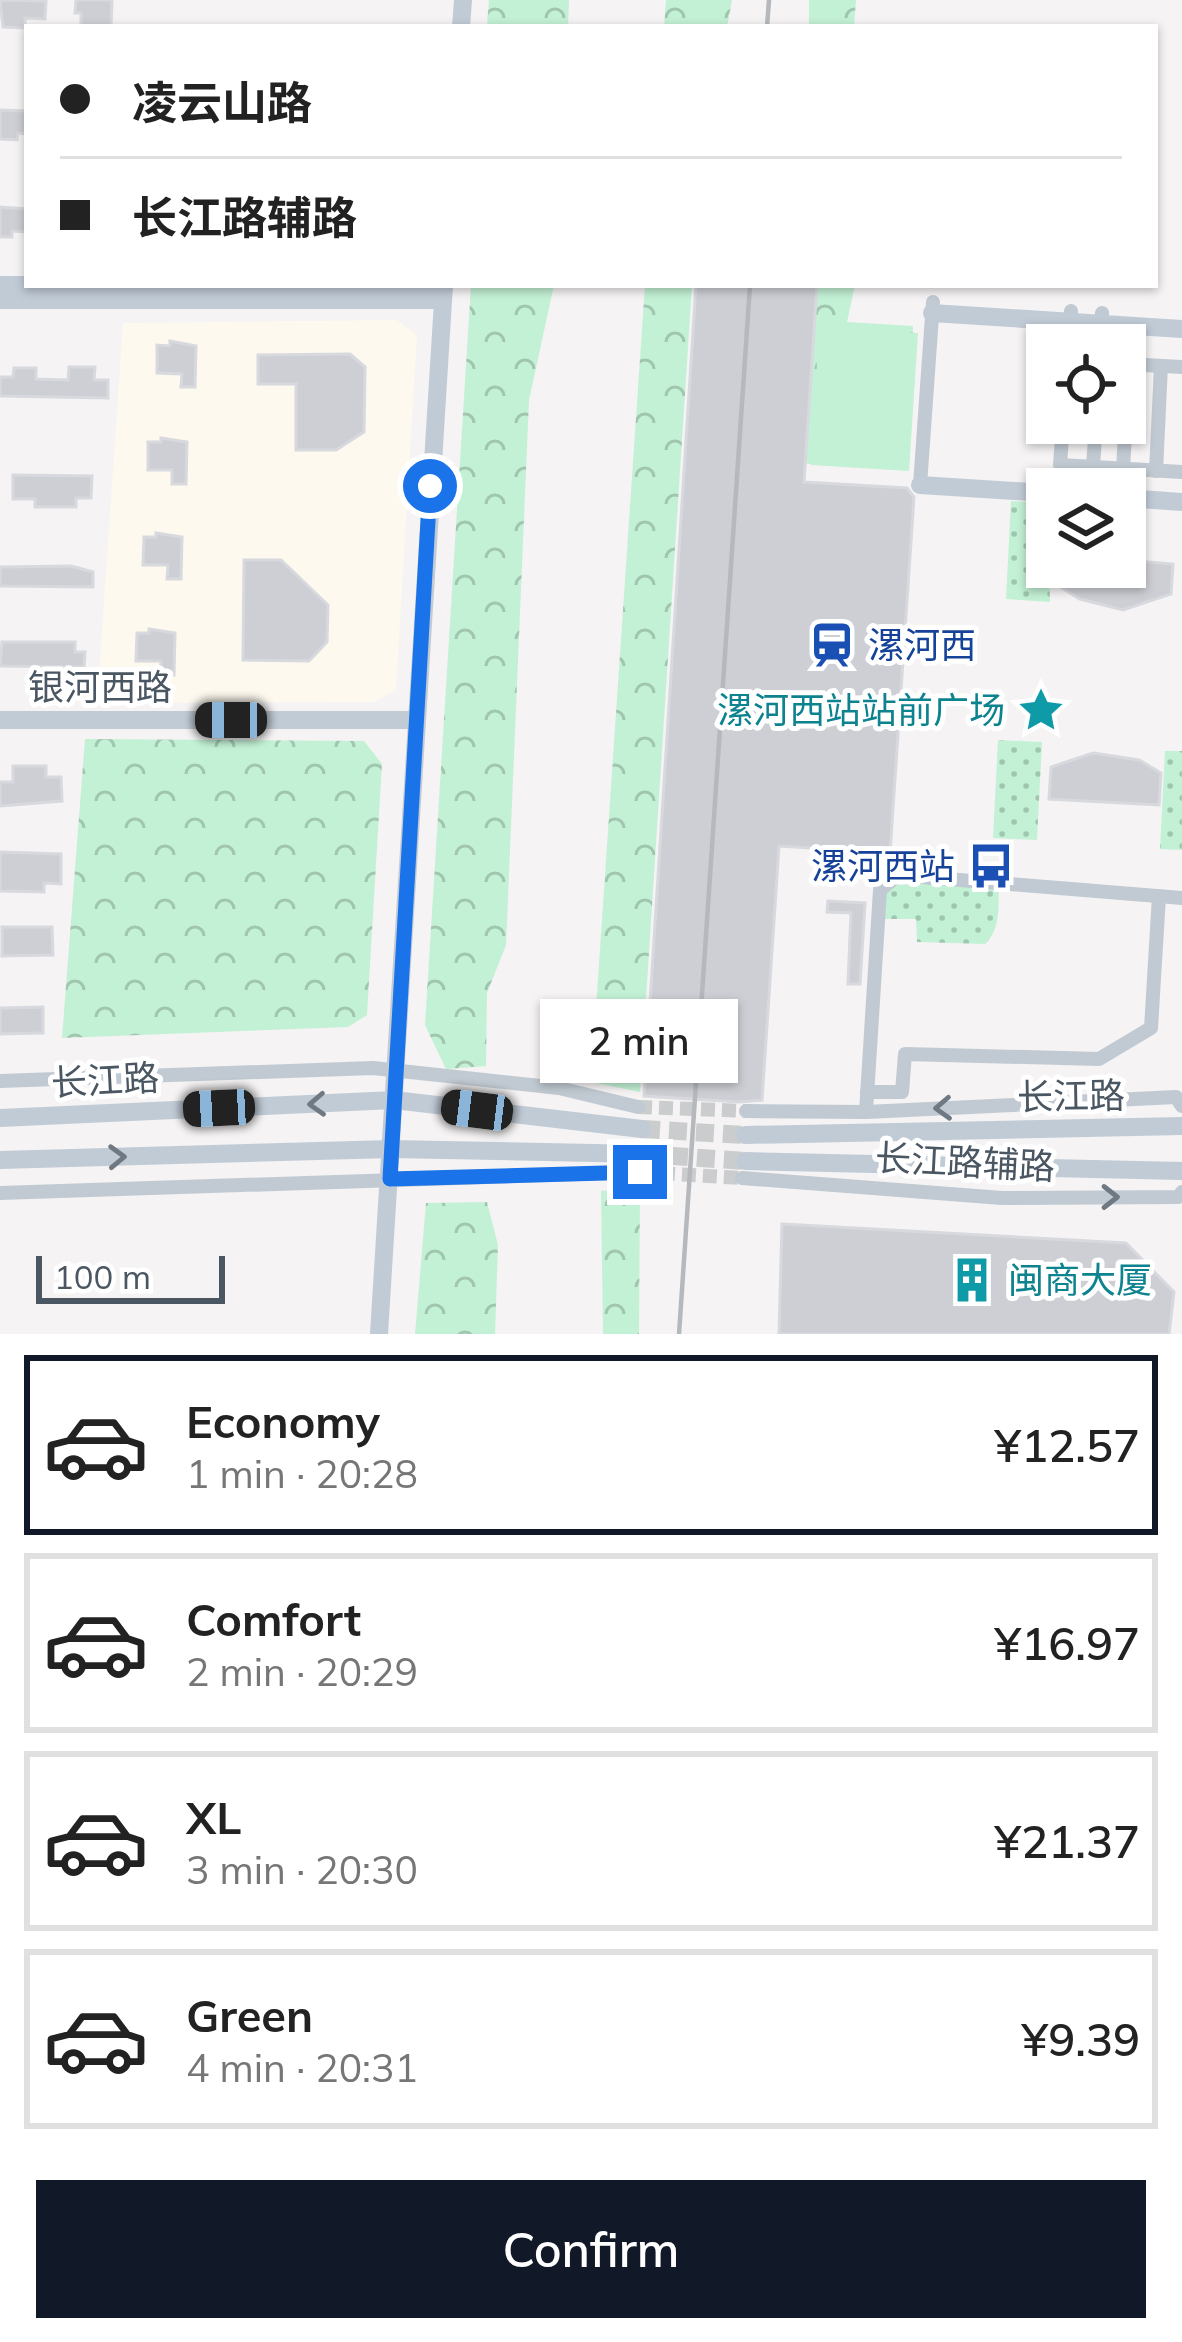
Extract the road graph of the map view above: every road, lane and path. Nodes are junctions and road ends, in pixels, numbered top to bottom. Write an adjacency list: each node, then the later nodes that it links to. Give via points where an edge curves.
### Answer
1 (266, 288): 2 (street)
2 (443, 290): 3 (street); 26 (street)
3 (0, 300)
4 (933, 308): 5 (street); 21 (street)
5 (1070, 317): 7 (street); 8 (street)
6 (1182, 318): 7 (street)
7 (1102, 319): 9 (street); 10 (street)
8 (1070, 324)
9 (1102, 324)
10 (1182, 329)
11 (1146, 365): 12 (street)
12 (1161, 366): 13 (street); 19 (street)
13 (1182, 367)
14 (1061, 444): 16 (street, via 1060,464)
15 (1095, 444): 16 (street)
16 (1093, 466): 17 (street)
17 (1113, 468)
18 (1146, 470): 19 (street)
19 (1156, 471): 20 (street)
20 (1182, 472)
21 (920, 484): 22 (street)
22 (1026, 492)
23 (1146, 499): 24 (street)
24 (1182, 502)
25 (0, 720): 26 (street, 银河西路)
26 (415, 720): 29 (street)
27 (1159, 896): 28 (street); 31 (street, via 1151,1028 1099,1059 905,1054 902,1092); 31 (street, via 898,874 886,881)
28 (1182, 898)
29 (397, 1070): 30 (street); 33 (street); 34 (street, via 559,1088)
30 (0, 1081)
31 (867, 1092): 36 (street)
32 (1180, 1099): 36 (street, 长江路辅路, one-way to 36)
33 (394, 1100): 37 (street, 长江路, one-way to 37); 39 (street, 长江路); 41 (street)
34 (638, 1107)
35 (746, 1112): 36 (street, 长江路辅路)
36 (866, 1112)
37 (0, 1118)
38 (1182, 1126): 40 (street, 长江路)
39 (642, 1129)
40 (745, 1135)
41 (391, 1149): 42 (street, one-way to 41); 43 (street); 46 (street)
42 (0, 1160)
43 (641, 1163): 46 (street)
44 (744, 1169): 45 (street, 长江路); 48 (street, 长江路辅路, one-way to 48, via 1002,1198)
45 (1182, 1171)
46 (390, 1179): 47 (street); 49 (street)
47 (0, 1193)
48 (1181, 1197)
49 (379, 1334)

